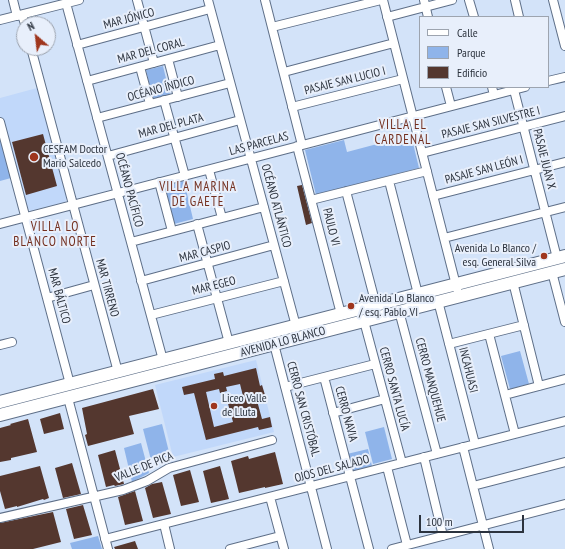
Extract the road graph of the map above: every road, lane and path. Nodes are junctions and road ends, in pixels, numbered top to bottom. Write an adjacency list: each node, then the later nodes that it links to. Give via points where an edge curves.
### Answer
1 (13, 0): 14 (street)
2 (79, 0): 11 (street)
3 (137, 0): 20 (street)
4 (208, 0): 13 (street, OCÉANO ATLÁNTICO)
5 (265, 0): 21 (street, PAULO VI)
6 (382, 0): 18 (street); 21 (street)
7 (452, 0): 12 (street)
8 (469, 0): 16 (street)
9 (515, 0): 17 (street)
10 (553, 0): 25 (street)
11 (61, 3): 14 (street); 23 (street, OCÉANO PACÍFICO)
12 (424, 3): 15 (street); 18 (street)
13 (210, 9): 20 (street, MAR JÓNICO); 24 (street, OCÉANO ATLÁNTICO)
14 (20, 15): 19 (street)
15 (428, 16)
16 (474, 16)
17 (519, 16)
18 (387, 17): 22 (street)
19 (0, 20)
20 (144, 27): 23 (street, MAR JÓNICO); 28 (street)
21 (272, 27): 30 (street, PAULO VI)
22 (394, 43): 30 (street); 32 (street)
23 (77, 45): 33 (street, OCÉANO PACÍFICO)
24 (220, 45): 27 (street, MAR DEL CORAL); 35 (street, OCÉANO ATLÁNTICO)
25 (565, 46)
26 (33, 56): 67 (street, MAR TIRRENO)
27 (168, 59): 28 (street, MAR DEL CORAL); 40 (street)
28 (154, 63): 29 (street, MAR DEL CORAL)
29 (140, 67): 33 (street, MAR DEL CORAL); 42 (street)
30 (284, 72): 44 (street, PAULO VI)
31 (565, 77): 34 (street)
32 (403, 79): 44 (street, PASAJE SAN LUCIO I); 45 (street)
33 (87, 80): 47 (street, OCÉANO PACÍFICO)
34 (549, 81)
35 (230, 82): 40 (street, OCÉANO ÍNDICO); 48 (street, OCÉANO ATLÁNTICO)
36 (446, 88): 43 (street)
37 (521, 88): 38 (street, LAS PARCELAS)
38 (514, 90): 39 (street, LAS PARCELAS); 50 (street, PASAJE JUAN X)
39 (493, 91): 43 (street, LAS PARCELAS)
40 (178, 97): 41 (street, OCÉANO ÍNDICO)
41 (164, 100): 42 (street, OCÉANO ÍNDICO); 51 (street)
42 (150, 104): 47 (street, OCÉANO ÍNDICO)
43 (451, 106): 45 (street, LAS PARCELAS)
44 (292, 107): 52 (street, PAULO VI)
45 (413, 116): 52 (street, LAS PARCELAS); 53 (street)
46 (565, 116): 50 (street, PASAJE SAN SILVESTRE I)
47 (97, 118): 54 (street, OCÉANO PACÍFICO)
48 (240, 120): 51 (street, MAR DEL PLATA); 55 (street, OCÉANO ATLÁNTICO)
49 (0, 122): 71 (street, MAR BÁLTICO)
50 (523, 127): 53 (street, PASAJE SAN SILVESTRE I); 58 (street, PASAJE JUAN X)
51 (174, 138): 54 (street, MAR DEL PLATA); 60 (street)
52 (300, 146): 55 (street, LAS PARCELAS); 66 (street, PAULO VI)
53 (422, 153): 59 (street)
54 (108, 156): 64 (street, OCÉANO PACÍFICO)
55 (251, 158): 57 (street, LAS PARCELAS); 68 (street, OCÉANO ATLÁNTICO)
56 (565, 162): 58 (street, PASAJE SAN LEÓN I)
57 (209, 170): 60 (street, LAS PARCELAS); 72 (street)
58 (534, 170): 65 (street, PASAJE SAN LEÓN I); 70 (street, PASAJE JUAN X)
59 (427, 171): 61 (street); 65 (street)
60 (185, 176): 62 (street, LAS PARCELAS)
61 (389, 180): 63 (street); 88 (street)
62 (159, 182): 64 (street, LAS PARCELAS); 75 (street)
63 (346, 191): 66 (street); 92 (street)
64 (118, 193): 67 (street, LAS PARCELAS); 77 (street, OCÉANO PACÍFICO)
65 (433, 196): 76 (street)
66 (311, 200): 94 (street, PAULO VI)
67 (72, 205): 71 (street, LAS PARCELAS); 86 (street, MAR TIRRENO)
68 (264, 207): 72 (street); 78 (street, OCÉANO ATLÁNTICO)
69 (565, 207): 70 (street)
70 (545, 212): 76 (street); 79 (street, PASAJE JUAN X)
71 (25, 217): 73 (street, LAS PARCELAS); 89 (street, MAR BÁLTICO)
72 (222, 218): 74 (street)
73 (0, 224)
74 (197, 224): 75 (street); 80 (street)
75 (172, 231): 77 (street)
76 (444, 238): 87 (street)
77 (131, 242): 83 (street, OCÉANO PACÍFICO)
78 (274, 245): 80 (street, MAR CASPIO); 84 (street, OCÉANO ATLÁNTICO)
79 (561, 257): 87 (main road, AVENIDA LO BLANCO)
80 (208, 263): 83 (street, MAR CASPIO); 90 (street)
81 (565, 269): 82 (main road, AVENIDA LO BLANCO)
82 (552, 272): 85 (main road, AVENIDA LO BLANCO); 97 (street)
83 (141, 281): 95 (street, OCÉANO PACÍFICO)
84 (284, 281): 90 (street, MAR EGEO); 99 (street, OCÉANO ATLÁNTICO)
85 (513, 282): 87 (main road, AVENIDA LO BLANCO); 98 (street)
86 (94, 285): 89 (street); 110 (street, MAR TIRRENO)
87 (457, 290): 88 (main road, AVENIDA LO BLANCO); 91 (main road, AVENIDA LO BLANCO)
88 (418, 294): 92 (main road, AVENIDA LO BLANCO)
89 (47, 298): 113 (street, MAR BÁLTICO)
90 (217, 298): 95 (street, MAR EGEO); 102 (street)
91 (438, 301): 93 (main road, AVENIDA LO BLANCO); 104 (street, INCAHUASI)
92 (376, 305): 94 (main road, AVENIDA LO BLANCO)
93 (400, 311): 96 (main road, AVENIDA LO BLANCO); 127 (street, CERRO MANQUEHUE)
94 (341, 314): 99 (main road, AVENIDA LO BLANCO)
95 (151, 315): 107 (street, OCÉANO PACÍFICO)
96 (364, 321): 103 (main road, AVENIDA LO BLANCO); 108 (street, CERRO SANTA LUCÍA)
97 (565, 322)
98 (524, 325): 100 (street); 114 (street)
99 (296, 326): 102 (main road, AVENIDA LO BLANCO)
100 (489, 334): 104 (street); 116 (street)
101 (12, 342): 105 (street)
102 (229, 343): 106 (main road, AVENIDA LO BLANCO)
103 (274, 344): 109 (main road, AVENIDA LO BLANCO); 115 (street, CERRO SAN CRISTÓBAL)
104 (449, 344): 125 (street, INCAHUASI)
105 (0, 345)
106 (182, 355): 107 (main road, AVENIDA LO BLANCO); 109 (main road)
107 (163, 360): 110 (main road, AVENIDA LO BLANCO)
108 (375, 364): 111 (street); 118 (street, CERRO SANTA LUCÍA)
109 (185, 368): 117 (main road, AVENIDA LO BLANCO)
110 (118, 372): 113 (main road, AVENIDA LO BLANCO)
111 (324, 377): 115 (street); 120 (street, CERRO NAVIA)
112 (565, 379): 114 (street)
113 (70, 384): 119 (main road, AVENIDA LO BLANCO)
114 (539, 386): 116 (street)
115 (285, 387): 133 (street, CERRO SAN CRISTÓBAL)
116 (505, 395): 123 (street)
117 (68, 398): 121 (main road, AVENIDA LO BLANCO); 135 (street)
118 (385, 399): 120 (street); 130 (street, CERRO SANTA LUCÍA)
119 (0, 402)
120 (333, 413): 132 (street, CERRO NAVIA)
121 (0, 415)
122 (565, 421): 123 (street, OJOS DEL SALADO)
123 (515, 434): 125 (street, OJOS DEL SALADO)
124 (272, 440): 135 (street, VALLE DE PICA, via 172,467 142,483)
125 (475, 444): 126 (street, OJOS DEL SALADO)
126 (462, 447): 127 (street, OJOS DEL SALADO); 134 (street)
127 (437, 454): 128 (street, OJOS DEL SALADO)
128 (424, 457): 130 (street, OJOS DEL SALADO); 142 (street)
129 (565, 462): 134 (street)
130 (402, 463): 131 (street, OJOS DEL SALADO)
131 (387, 467): 132 (street, OJOS DEL SALADO); 144 (street)
132 (350, 476): 133 (street, OJOS DEL SALADO); 150 (street, CERRO NAVIA)
133 (311, 486): 136 (street, OJOS DEL SALADO); 149 (street, CERRO SAN CRISTÓBAL)
134 (473, 486): 140 (street)
135 (94, 496): 138 (street, VALLE DE PICA); 143 (street)
136 (270, 497): 139 (street, OJOS DEL SALADO); 141 (street)
137 (565, 504): 140 (street)
138 (0, 518)
139 (164, 524): 143 (street, OJOS DEL SALADO); 146 (street)
140 (483, 526): 142 (street); 152 (street)
141 (280, 536): 147 (street); 148 (street)
142 (443, 536): 144 (street)
143 (105, 539): 145 (street)
144 (407, 545): 151 (street)
145 (108, 549)
146 (170, 549)
147 (230, 549)
148 (284, 549)
149 (327, 549)
150 (369, 549)
151 (392, 549)
152 (489, 549)

